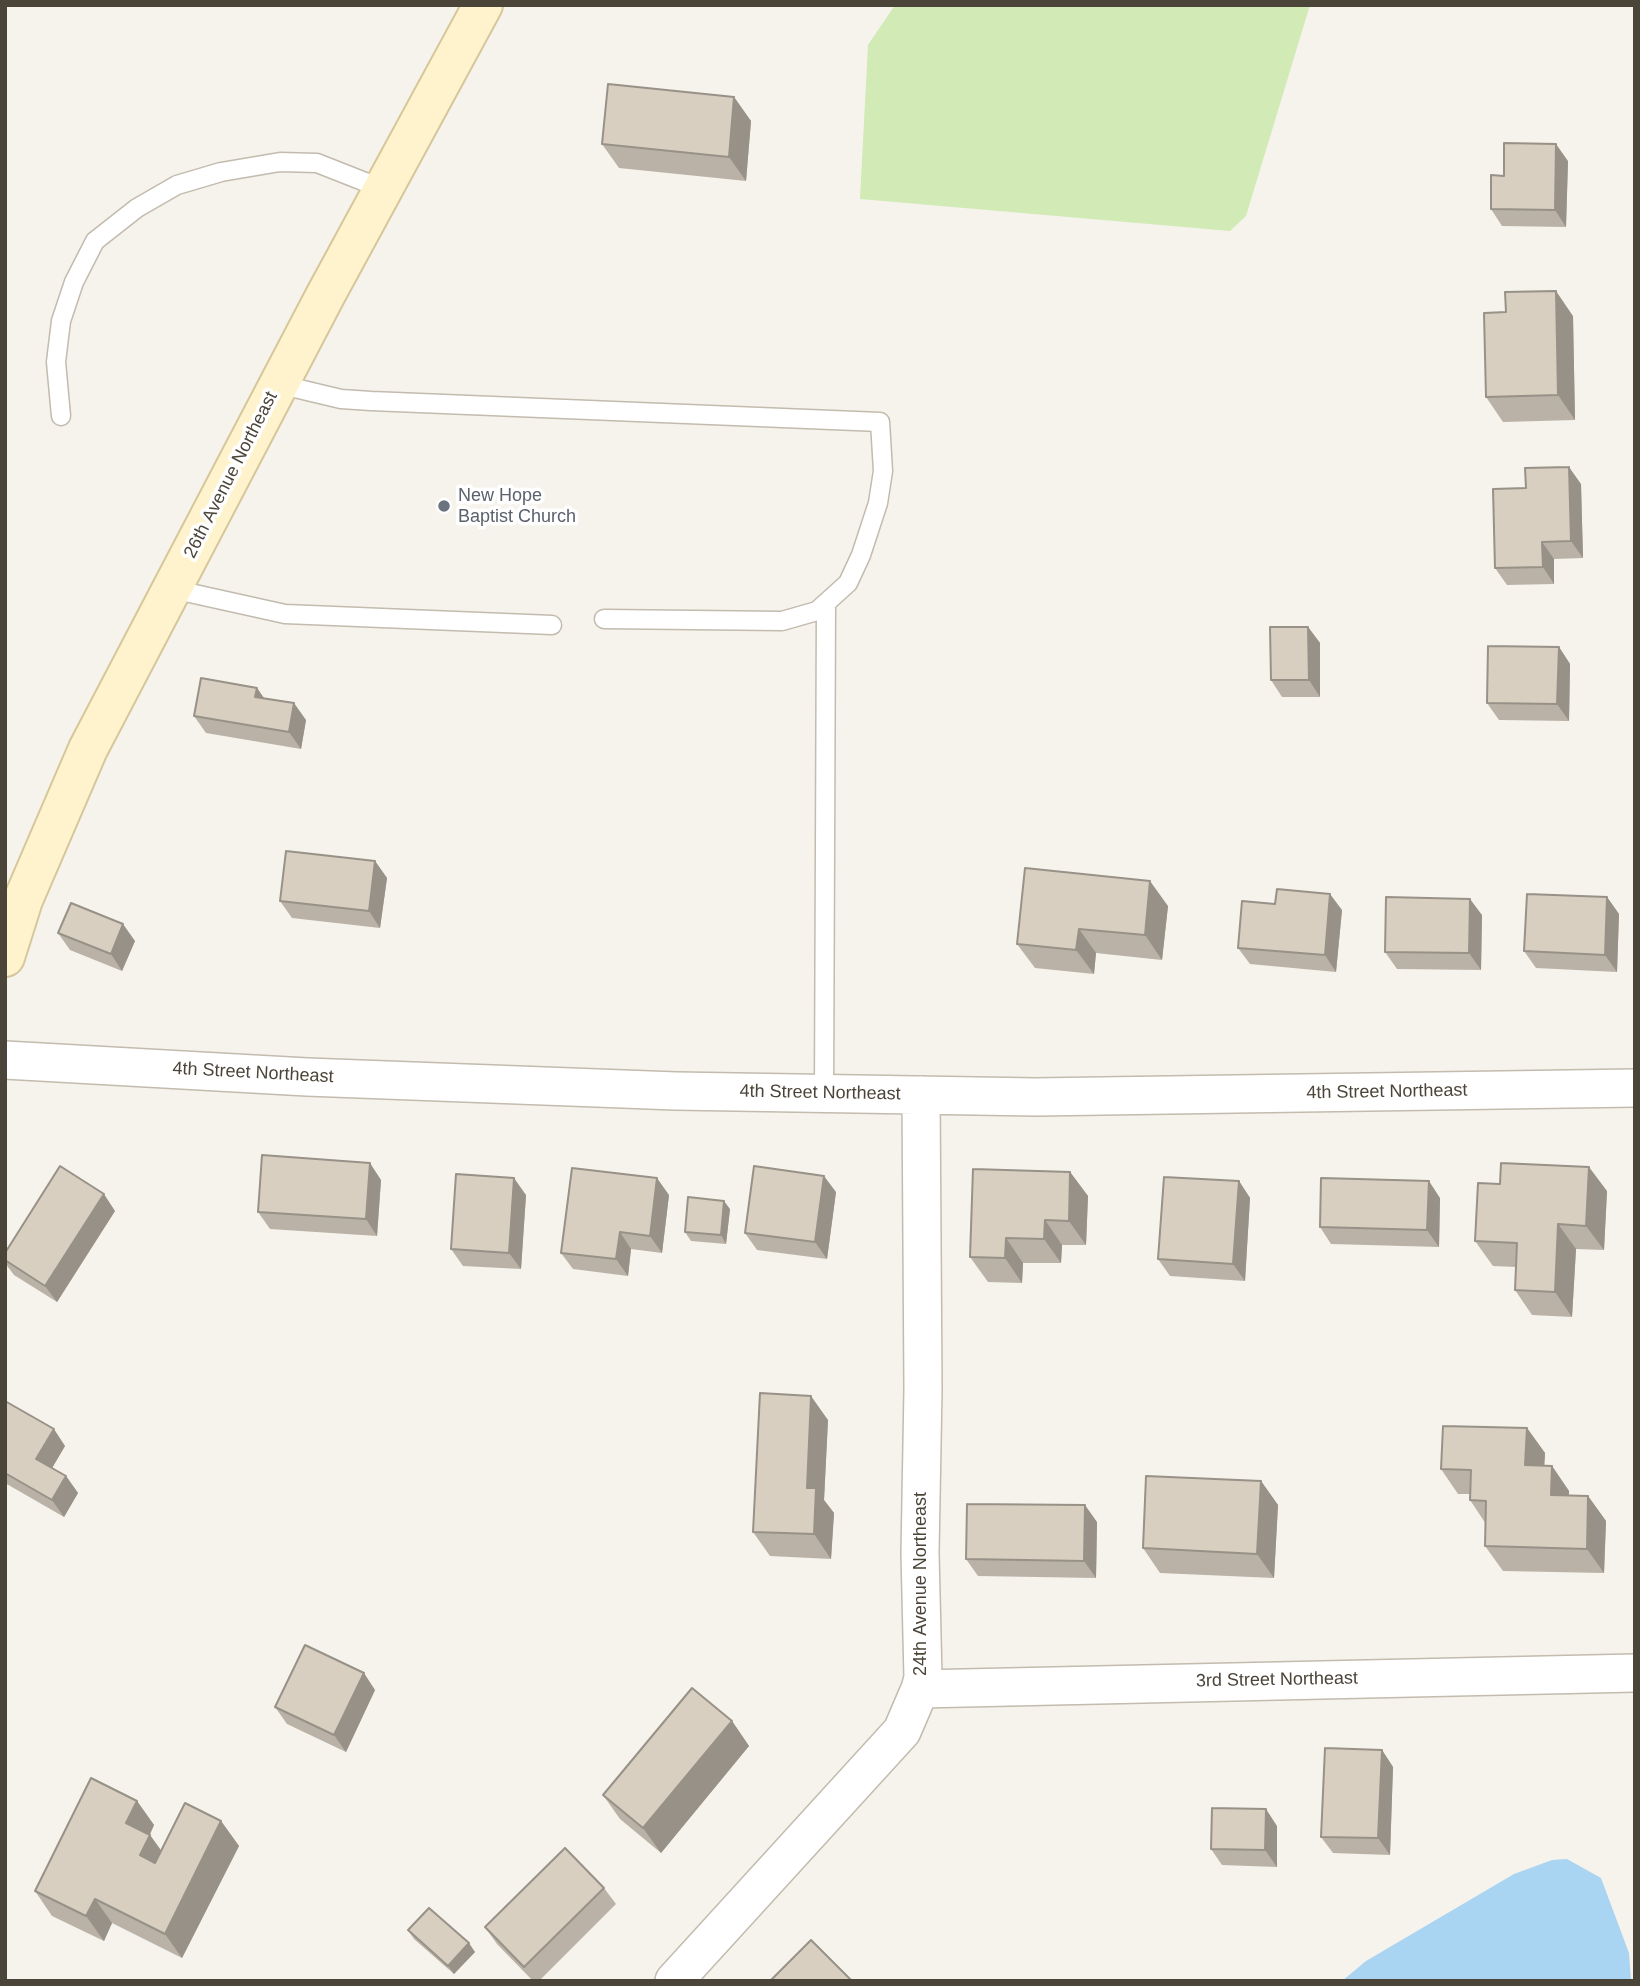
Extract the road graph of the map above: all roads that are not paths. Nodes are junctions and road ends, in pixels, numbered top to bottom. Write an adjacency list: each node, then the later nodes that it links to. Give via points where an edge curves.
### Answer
1 (483, 5): 2 (street, 26th Avenue Northeast)
2 (383, 189): 3 (street, 26th Avenue Northeast); 4 (lane, via 317,163 280,162 177,185 137,208 95,241 74,282 61,321 56,362)
3 (278, 384): 5 (street, 26th Avenue Northeast); 6 (lane, via 371,401 880,422 883,471 878,503 848,583)
4 (61, 416)
5 (172, 589): 8 (lane, via 285,614); 9 (street, 26th Avenue Northeast, via 55,818)
6 (826, 603): 7 (lane, via 817,611 782,621); 12 (lane)
7 (604, 619)
8 (552, 625)
9 (5, 957)
10 (5, 1060): 12 (street, 4th Street Northeast, via 307,1077)
11 (1635, 1088): 13 (street, 4th Street Northeast)
12 (824, 1093): 13 (street, 4th Street Northeast)
13 (921, 1095): 15 (street, 24th Avenue Northeast)
14 (1635, 1673): 15 (street, 3rd Street Northeast)
15 (920, 1689): 16 (street, 24th Avenue Northeast, via 902,1731)
16 (674, 1981)

